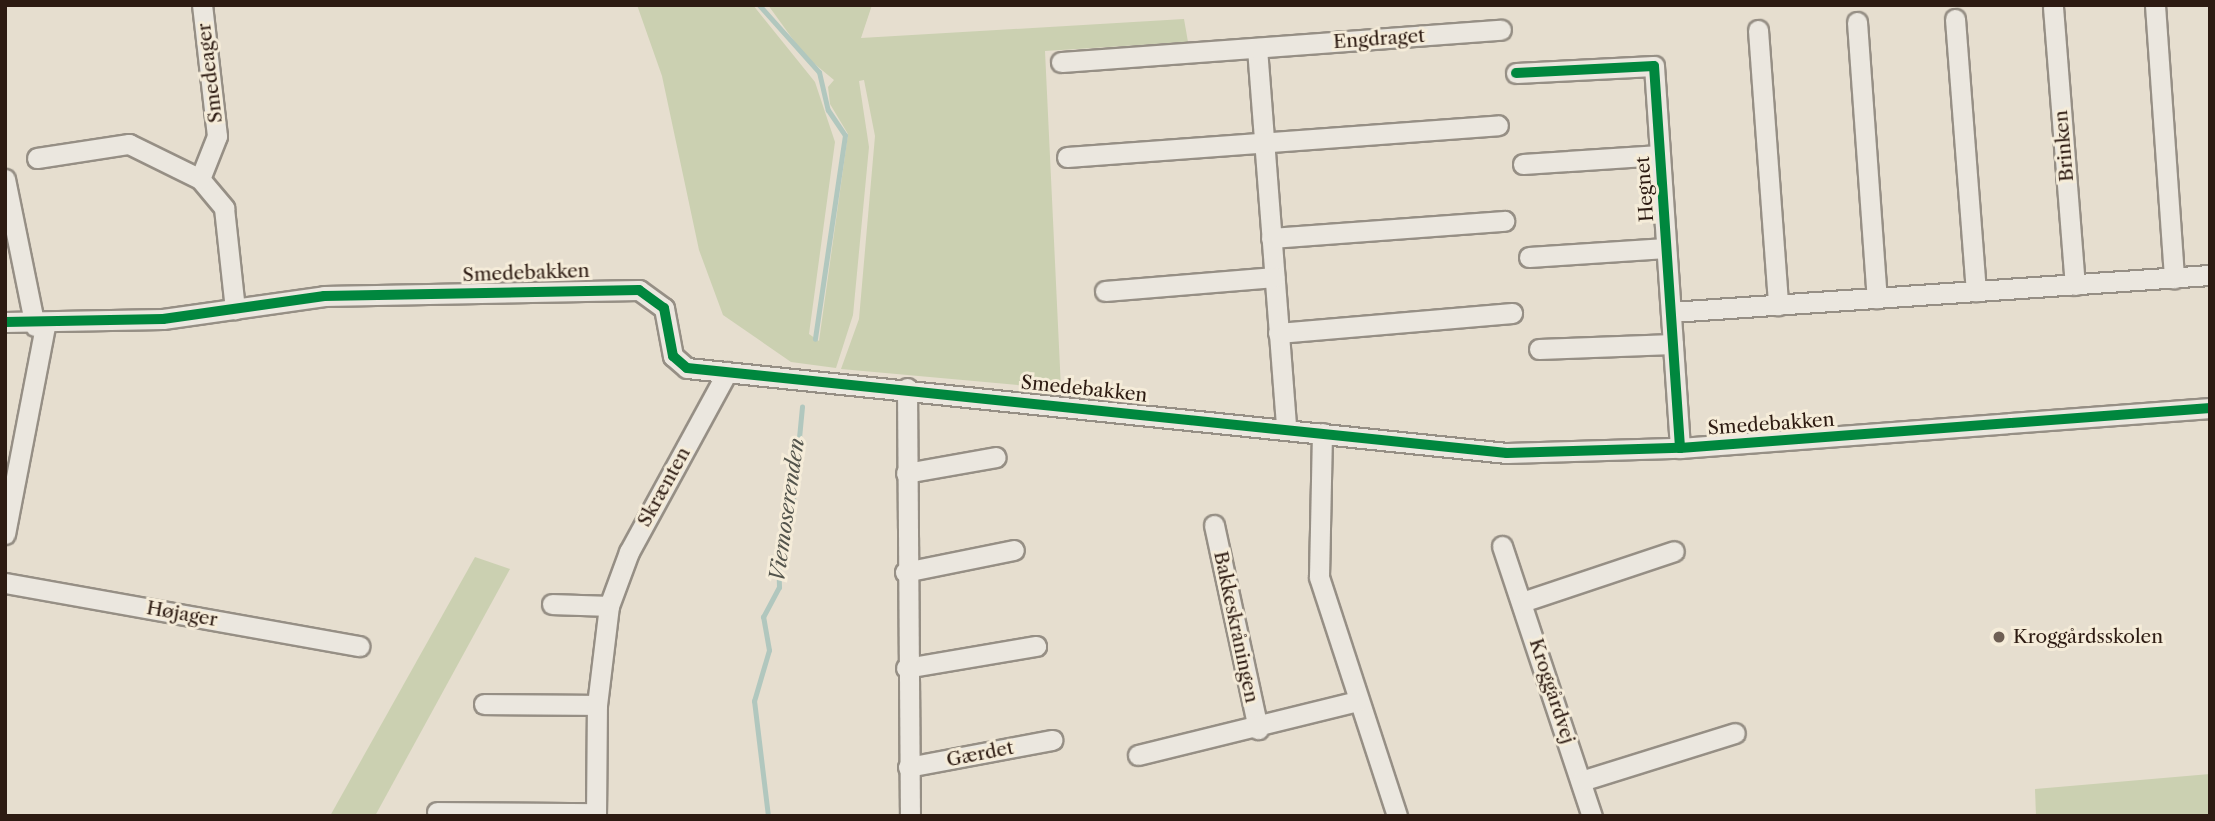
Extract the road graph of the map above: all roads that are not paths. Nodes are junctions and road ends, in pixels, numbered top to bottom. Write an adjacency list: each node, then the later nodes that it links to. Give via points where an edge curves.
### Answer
1 (202, 5): 18 (street, Smedeager, via 218,136)
2 (2155, 5): 25 (street)
3 (2053, 7): 26 (street, Brinken)
4 (1955, 19): 28 (street)
5 (1857, 22): 29 (street)
6 (1501, 30): 8 (street, Engdraget)
7 (1758, 30): 30 (street)
8 (1257, 48): 9 (street, Engdraget); 12 (street)
9 (1061, 62)
10 (1516, 73): 13 (street, Hegnet, via 1654,65)
11 (1498, 125): 12 (street)
12 (1264, 143): 14 (street); 20 (street)
13 (1660, 155): 16 (street, Hegnet); 21 (street, Hegnet)
14 (1067, 157)
15 (37, 158): 18 (street, via 129,144)
16 (1523, 164)
17 (5, 179): 35 (street)
18 (200, 179): 31 (street, via 224,208)
19 (1504, 221): 20 (street)
20 (1271, 238): 24 (street)
21 (1666, 248): 22 (street, Hegnet); 32 (street, Hegnet)
22 (1529, 257)
23 (2210, 275): 25 (street)
24 (1274, 277): 27 (street); 36 (street)
25 (2174, 278): 26 (street)
26 (2075, 285): 28 (street)
27 (1105, 291)
28 (1976, 291): 29 (street)
29 (1877, 298): 30 (street)
30 (1778, 305): 32 (street)
31 (235, 309): 35 (street, Smedebakken); 39 (street, Smedebakken, via 324,296 639,290 664,308 673,356 687,368)
32 (1671, 312): 37 (street, Hegnet)
33 (1512, 313): 36 (street)
34 (5, 322): 35 (street, Smedebakken)
35 (40, 326): 48 (street)
36 (1278, 333): 42 (street)
37 (1673, 344): 38 (street); 44 (street, Hegnet)
38 (1539, 349)
39 (727, 372): 40 (street, Smedebakken); 56 (street, Skrænten, via 629,552)
40 (907, 388): 42 (street, Smedebakken); 46 (street)
41 (2210, 408): 44 (street, Smedebakken)
42 (1286, 429): 43 (street, Smedebakken)
43 (1322, 433): 44 (street, Smedebakken, via 1507,453); 60 (street, via 1319,577)
44 (1680, 448)
45 (996, 457): 46 (street)
46 (906, 472): 52 (street)
47 (1214, 525): 63 (street, Bakkeskråningen)
48 (5, 534)
49 (1503, 546): 54 (street, Kroggårdvej)
50 (1014, 550): 52 (street)
51 (1674, 551): 54 (street)
52 (905, 572): 59 (street)
53 (5, 583): 57 (street, Højager)
54 (1522, 602): 68 (street, Kroggårdvej)
55 (552, 604): 56 (street)
56 (609, 606): 62 (street, Skrænten)
57 (359, 646)
58 (1036, 646): 59 (street)
59 (906, 668): 67 (street)
60 (1358, 701): 63 (street, Bakkeskråningen); 72 (street)
61 (484, 704): 62 (street)
62 (597, 705): 70 (street, Skrænten)
63 (1258, 729): 66 (street, Bakkeskråningen)
64 (1734, 733): 68 (street)
65 (1052, 740): 67 (street, Gærdet)
66 (1138, 755)
67 (908, 767): 71 (street)
68 (1581, 781): 73 (street, Kroggårdvej)
69 (437, 812): 70 (street, Skrænten)
70 (596, 814)
71 (911, 816)
72 (1397, 816)
73 (1592, 816)

